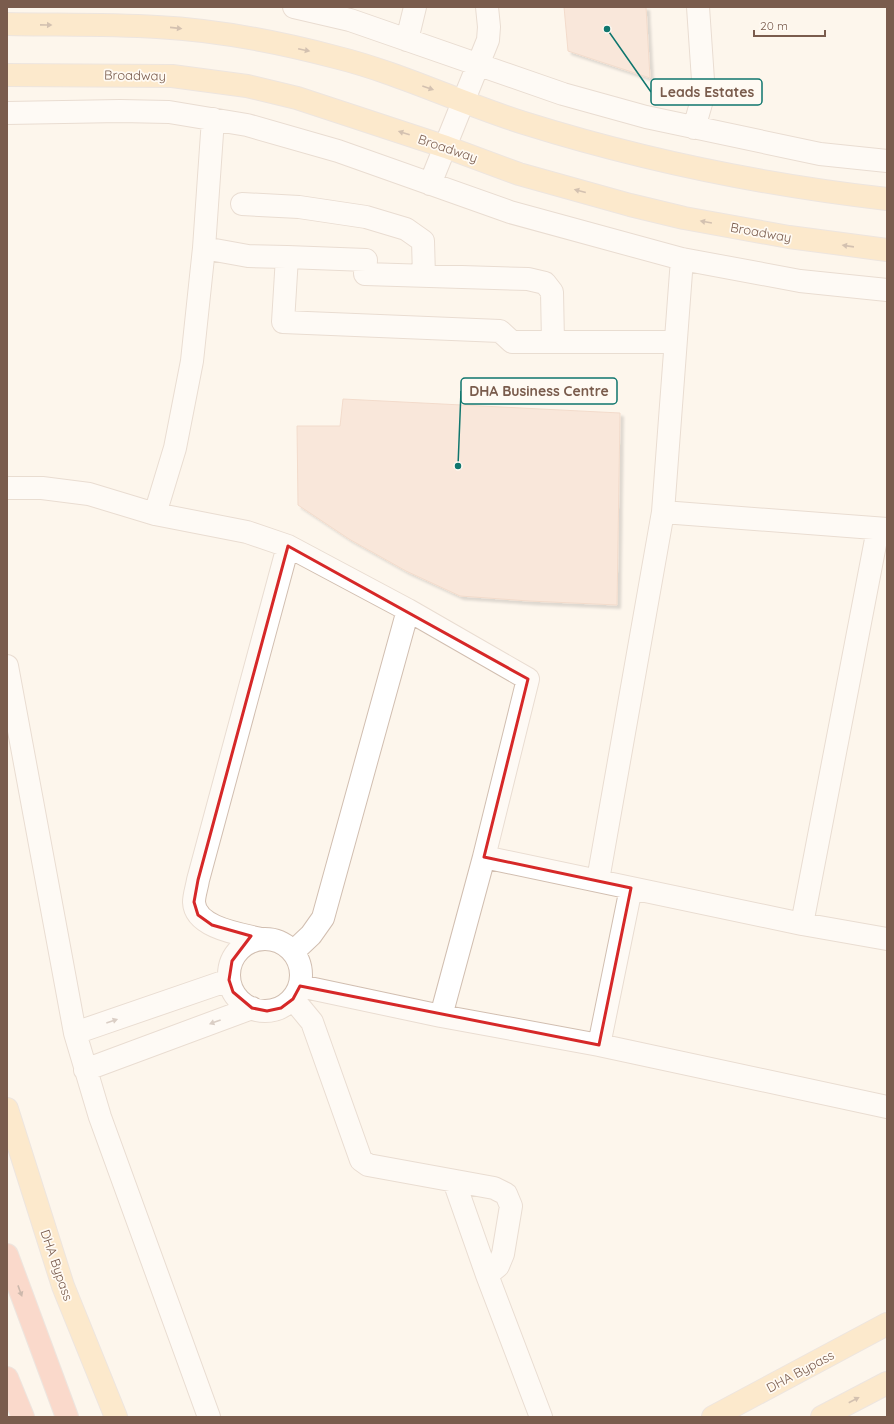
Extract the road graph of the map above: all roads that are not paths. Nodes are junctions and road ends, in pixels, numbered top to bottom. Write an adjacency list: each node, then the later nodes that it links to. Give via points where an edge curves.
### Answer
1 (294, 7): 6 (street, via 350,20)
2 (415, 7): 6 (street)
3 (488, 7): 7 (street, via 488,40)
4 (698, 7): 12 (street, via 704,80 702,100)
5 (7, 24): 9 (main road, one-way to 9, via 159,27 236,37 336,57)
6 (407, 40): 7 (street)
7 (479, 66): 9 (street); 12 (street, via 563,94)
8 (7, 75): 13 (main road, Broadway, one-way to 8, via 297,98 219,81 137,74)
9 (464, 101): 13 (street); 16 (main road, via 522,123 678,164 734,176)
10 (7, 113): 11 (street, via 155,112)
11 (213, 119): 15 (street, via 268,130 331,148); 18 (street)
12 (694, 128): 14 (street, via 820,154)
13 (446, 147): 15 (street); 19 (main road, Broadway, one-way to 13, via 789,237 684,218 519,174)
14 (887, 161)
15 (430, 184): 21 (street, via 510,212)
16 (887, 199)
17 (242, 204): 22 (street, via 336,212 366,217 406,229 423,241)
18 (204, 248): 20 (street, via 248,256); 28 (street, via 192,361 175,448)
19 (887, 250)
20 (286, 257): 22 (street, via 366,260 365,274); 24 (street, via 283,322 500,332 512,342)
21 (682, 259): 23 (street, via 800,281); 25 (street)
22 (424, 276): 24 (street, via 528,279 545,283 552,292)
23 (887, 290)
24 (553, 342): 25 (street)
25 (676, 342): 27 (street)
26 (7, 488): 28 (street, via 42,488 89,494)
27 (663, 512): 29 (street); 34 (street)
28 (155, 514): 30 (street, via 247,532)
29 (883, 529): 36 (street)
30 (288, 546): 31 (street); 37 (street, via 194,902 198,916 212,925)
31 (408, 610): 33 (street, via 528,679); 39 (street, via 323,918 311,935)
32 (7, 666): 44 (street)
33 (484, 857): 34 (street); 43 (street)
34 (598, 880): 35 (street)
35 (631, 888): 36 (street); 45 (street)
36 (802, 924): 38 (street)
37 (261, 939): 39 (street, via 284,944); 40 (street, via 243,946 232,961)
38 (887, 939)
39 (293, 952): 41 (street, via 301,968)
40 (229, 980): 42 (street, via 233,992 241,1002); 44 (street, one-way to 40)
41 (296, 992): 42 (street, via 281,1008 267,1011); 43 (street); 49 (street, via 312,1022 361,1160 368,1165)
42 (252, 1008): 46 (street, one-way to 46)
43 (441, 1016): 45 (street)
44 (75, 1033): 46 (street)
45 (599, 1045): 47 (street)
46 (85, 1070): 58 (street)
47 (887, 1107)
48 (7, 1109): 57 (main road, DHA Bypass, via 63,1286)
49 (454, 1181): 51 (street); 51 (street, via 494,1188 506,1194 511,1206 503,1254 498,1266)
50 (7, 1254): 56 (highway, one-way to 56)
51 (487, 1275): 59 (street)
52 (887, 1324): 60 (main road, DHA Bypass)
53 (7, 1378): 55 (highway)
54 (887, 1383): 61 (main road, one-way to 54)
55 (23, 1417)
56 (67, 1417)
57 (116, 1417)
58 (209, 1417)
59 (541, 1417)
60 (713, 1417)
61 (822, 1417)

